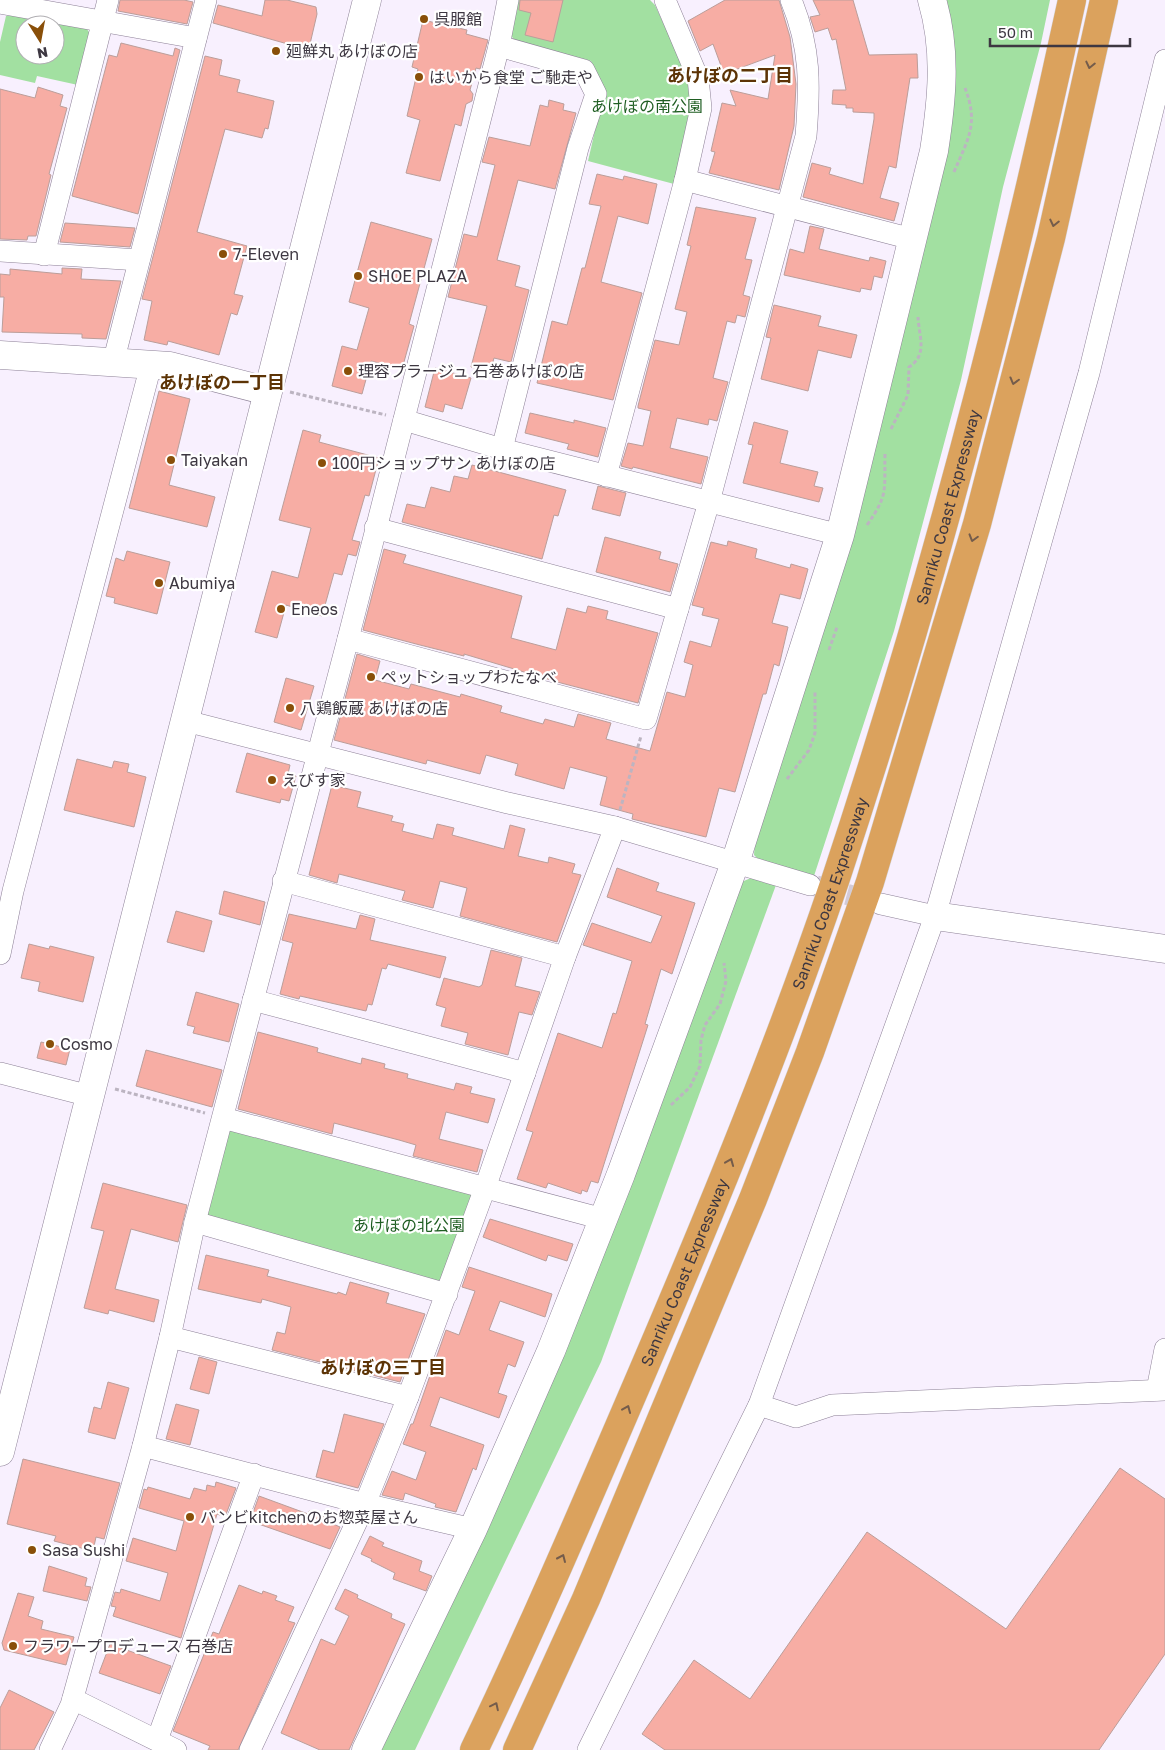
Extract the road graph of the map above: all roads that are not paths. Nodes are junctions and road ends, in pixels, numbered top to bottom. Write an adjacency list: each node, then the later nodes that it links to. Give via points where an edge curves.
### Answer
1 (108, 0): 11 (street)
2 (206, 0): 12 (street)
3 (367, 0): 24 (street)
4 (508, 0): 13 (street)
5 (665, 0): 15 (street, via 698,78 701,108)
6 (791, 0): 16 (street, via 807,52 810,86 806,136)
7 (932, 0): 17 (street, via 943,72 942,98 934,151)
8 (1072, 0): 69 (highway, Sanriku Coast Expressway, one-way to 8, via 659,1334 778,1040 835,880 944,517 1019,230)
9 (1104, 0): 70 (highway, Sanriku Coast Expressway, one-way to 70, via 1050,238 979,515 870,882 810,1052 753,1199 586,1599)
10 (1, 3): 11 (street)
11 (103, 21): 12 (street); 19 (street)
12 (196, 38): 20 (street)
13 (499, 46): 25 (street); 26 (street, via 584,70 596,94 576,158)
14 (1165, 60): 40 (street, via 1089,373)
15 (685, 180): 16 (street); 27 (street)
16 (789, 207): 17 (street); 28 (street)
17 (912, 240): 30 (street)
18 (0, 251): 19 (street)
19 (44, 255): 20 (street)
20 (139, 260): 22 (street)
21 (0, 355): 22 (street)
22 (113, 363): 23 (street)
23 (151, 365): 24 (street, via 170,366); 42 (street)
24 (277, 391): 33 (street)
25 (404, 420): 26 (street); 29 (street)
26 (502, 449): 27 (street)
27 (606, 476): 28 (street)
28 (709, 502): 30 (street); 31 (street)
29 (375, 528): 31 (street); 32 (street)
30 (840, 535): 36 (street)
31 (678, 609): 32 (street, via 646,719)
32 (348, 639): 34 (street)
33 (186, 721): 34 (street); 47 (street)
34 (318, 754): 35 (street); 37 (street)
35 (615, 827): 36 (street); 43 (street)
36 (735, 863): 38 (street); 50 (street)
37 (283, 881): 43 (street); 44 (street)
38 (810, 884)
39 (881, 904): 40 (street)
40 (935, 916): 41 (street); 57 (street)
41 (1165, 949)
42 (0, 954)
43 (565, 957): 46 (street)
44 (253, 1000): 46 (street); 48 (street)
45 (0, 1073): 47 (street)
46 (525, 1073): 49 (street)
47 (101, 1092): 59 (street)
48 (223, 1118): 49 (street); 51 (street)
49 (486, 1188): 50 (street); 52 (street)
50 (603, 1219): 62 (street, via 551,1352)
51 (194, 1222): 52 (street); 53 (street)
52 (447, 1294): 56 (street)
53 (170, 1337): 56 (street); 58 (street)
54 (1165, 1349): 55 (street)
55 (1161, 1390): 57 (street, via 832,1405 796,1417)
56 (408, 1397): 61 (street)
57 (759, 1405): 71 (street)
58 (143, 1446): 60 (street); 63 (street)
59 (0, 1452)
60 (254, 1474): 61 (street); 64 (street)
61 (365, 1504): 62 (street); 67 (street)
62 (473, 1529): 68 (street)
63 (73, 1699): 64 (street); 65 (street)
64 (157, 1740): 66 (street)
65 (50, 1750)
66 (176, 1750)
67 (250, 1750)
68 (366, 1750)
69 (474, 1750)
70 (517, 1750)
71 (588, 1750)

